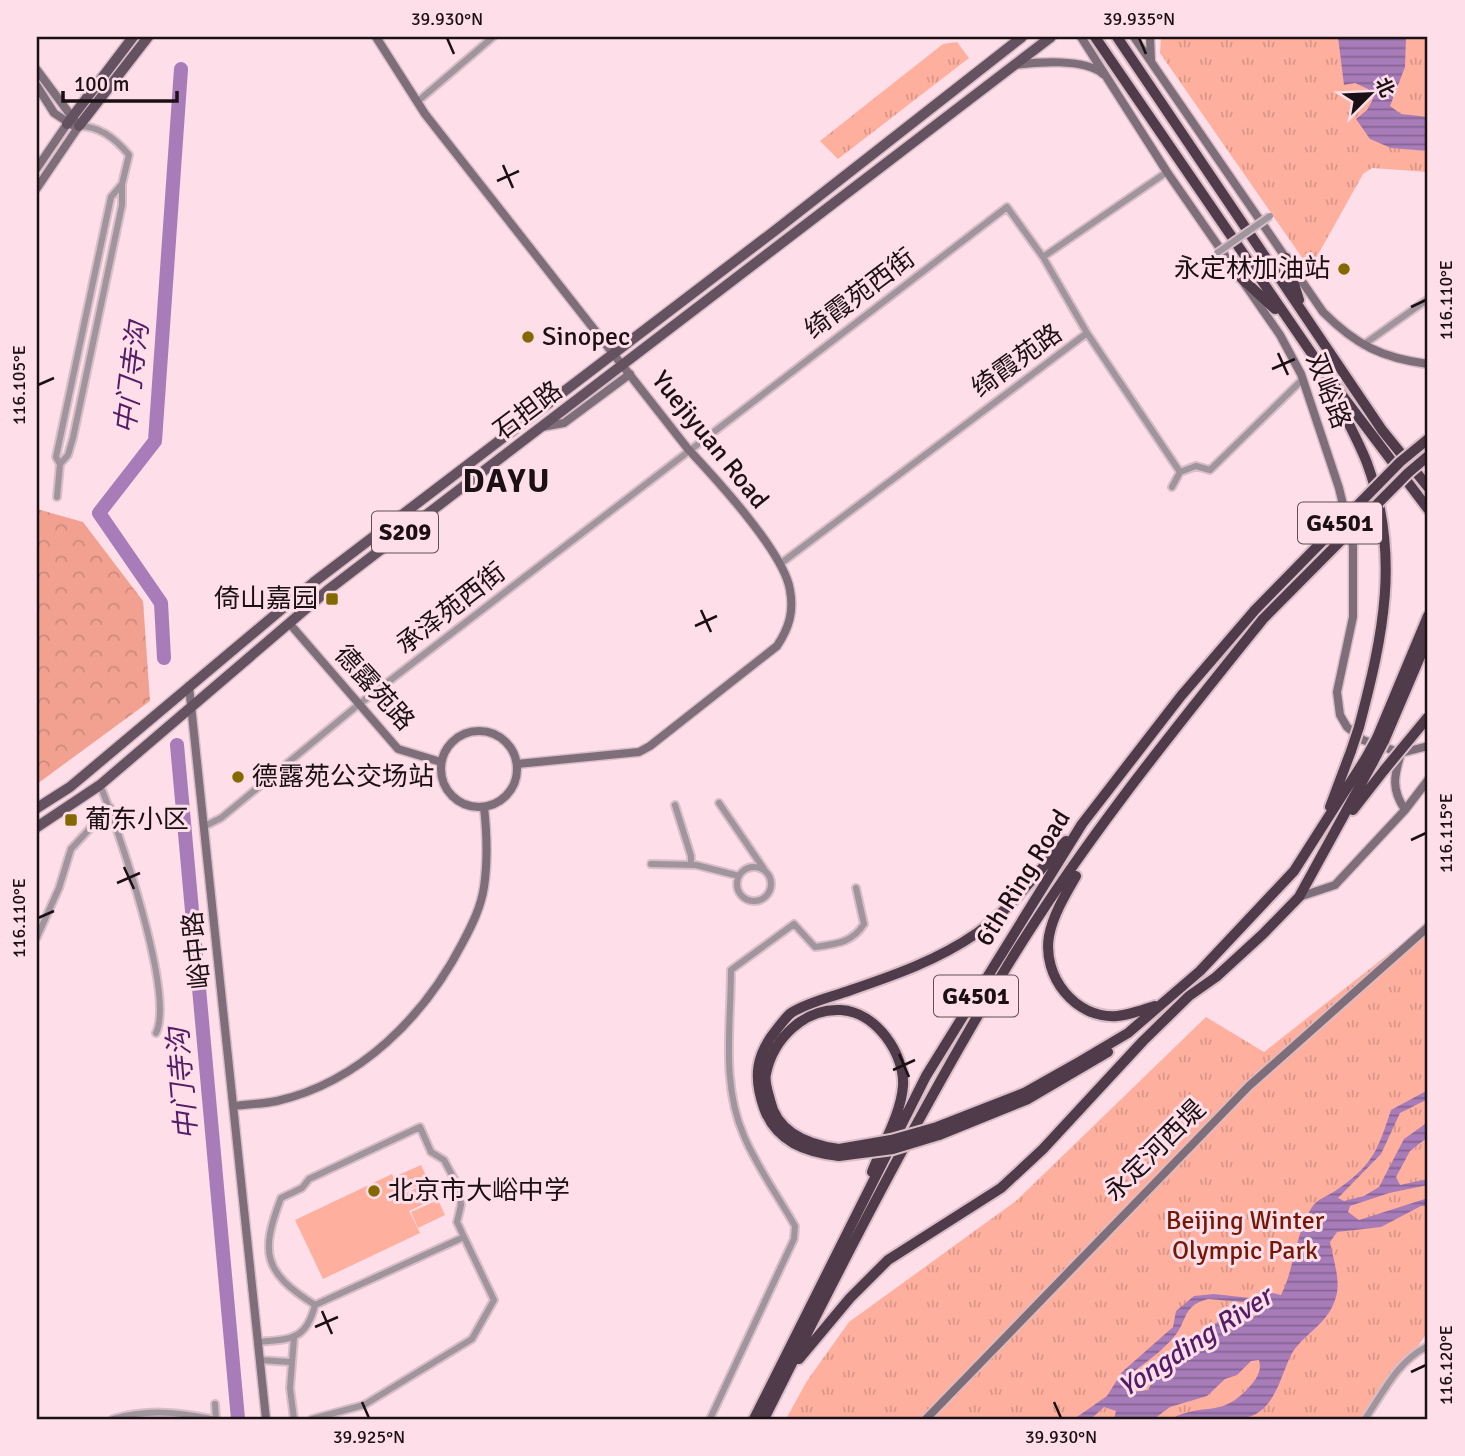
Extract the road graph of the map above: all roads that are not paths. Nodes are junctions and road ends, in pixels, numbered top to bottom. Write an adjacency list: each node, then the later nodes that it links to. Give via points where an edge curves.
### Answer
1 (133, 37): 18 (main road)
2 (148, 37): 19 (main road)
3 (376, 37): 17 (street, Yuejiyuan Road)
4 (493, 37): 17 (street)
5 (1022, 37): 34 (main road, 石担路 / S209)
6 (1051, 37): 13 (main road, 石担路 / S209)
7 (1081, 37): 15 (street, 双峪路)
8 (1095, 37): 31 (highway, 双峪路)
9 (1117, 37): 30 (highway, 双峪路)
10 (1134, 37): 12 (street, 双峪路)
11 (1150, 37): 12 (street)
12 (1151, 60): 27 (street, 双峪路)
13 (1014, 65): 15 (street, via 1040,61 1071,64 1099,71); 36 (main road, 石担路 / S209)
14 (37, 70): 18 (street)
15 (1106, 78): 21 (street, 双峪路)
16 (37, 86): 18 (street, via 54,113)
17 (417, 102): 34 (street, Yuejiyuan Road)
18 (70, 120): 19 (street); 20 (street)
19 (79, 126): 22 (street, via 94,126 129,155); 23 (street)
20 (37, 168)
21 (1167, 172): 26 (street); 28 (street, 双峪路)
22 (122, 184): 44 (street, via 122,205 73,438); 44 (street, via 111,197 56,457)
23 (37, 188)
24 (1270, 216): 25 (street, bridge)
25 (1217, 253)
26 (1043, 257): 32 (street, 绮霞苑路); 42 (street, 绮霞苑西街, via 1007,207)
27 (1286, 258): 30 (highway); 33 (street, 双峪路, via 1323,312)
28 (1237, 274): 31 (highway); 39 (street, 双峪路, via 1280,335)
29 (1428, 299): 33 (street)
30 (1303, 312): 46 (highway, 双峪路, via 1382,430)
31 (1290, 322): 37 (highway, 双峪路)
32 (1087, 333): 45 (street); 50 (street, 绮霞苑路)
33 (1363, 345): 35 (street, 双峪路, via 1377,353)
34 (613, 352): 36 (street, Yuejiyuan Road); 55 (main road, 石担路 / S209, via 314,582)
35 (1428, 364)
36 (623, 365): 38 (street, Yuejiyuan Road); 40 (main road, 石担路 / S209)
37 (1322, 370): 49 (highway, 双峪路); 76 (highway, bridge, via 1367,463 1382,526 1388,590 1384,626 1359,727)
38 (630, 374): 40 (street, via 564,423); 42 (street, Yuejiyuan Road)
39 (1303, 379): 45 (street, via 1210,470 1196,466); 60 (street, 双峪路, via 1353,546 1353,617 1337,692 1340,715 1363,740)
40 (542, 427): 52 (main road, 石担路 / S209)
41 (1428, 439): 72 (highway, 6th Ring Road / G4501, bridge, via 1255,610)
42 (688, 449): 50 (street, Yuejiyuan Road, via 733,498); 56 (street, 承泽苑西街)
43 (1428, 456): 73 (highway, 6th Ring Road / G4501, bridge, via 1263,619)
44 (60, 464): 48 (street)
45 (1180, 472): 47 (street)
46 (1427, 485)
47 (1172, 487)
48 (57, 497)
49 (1428, 509)
50 (780, 564): 63 (street, Yuejiyuan Road, via 790,588 792,612 777,646 650,746 639,752)
51 (1428, 616): 54 (highway)
52 (289, 623): 56 (street, 德露苑路); 57 (main road, 石担路 / S209)
53 (1428, 638): 54 (highway)
54 (1419, 653): 61 (highway, bridge)
55 (189, 686): 57 (street, 峪中路); 70 (main road, 石担路 / S209, via 70,787)
56 (358, 705): 62 (street, 德露苑路, via 398,749); 74 (street, 承泽苑西街, via 242,802)
57 (192, 706): 65 (main road, 石担路 / S209); 74 (street, 峪中路)
58 (1428, 716): 77 (highway, bridge)
59 (1428, 746): 60 (street)
60 (1401, 753): 71 (street, via 1395,795)
61 (1370, 760): 76 (highway); 77 (highway)
62 (441, 762): 63 (street, via 457,737 481,730 505,741); 69 (street, via 450,794 471,806)
63 (517, 764): 69 (street, via 517,776 505,797)
64 (1428, 780): 71 (street)
65 (100, 785): 68 (street); 75 (main road, 石担路 / S209)
66 (719, 803): 80 (street)
67 (675, 805): 79 (street)
68 (110, 807): 85 (street, via 71,849); 88 (street, via 151,949 160,1011)
69 (484, 807): 89 (street, via 488,839 483,894 452,964 420,1010 371,1056 336,1079 276,1101)
70 (37, 808)
71 (1405, 810): 83 (street, via 1335,885)
72 (1082, 824): 91 (highway, via 980,931 906,971 790,1014 769,1039 757,1063 757,1089 766,1114 778,1132 808,1152); 93 (highway, 6th Ring Road / G4501, via 926,1076)
73 (1104, 824): 87 (highway, via 1056,914 1048,963 1062,991 1094,1013 1117,1016); 100 (highway, 6th Ring Road / G4501, via 1007,967 876,1199)
74 (205, 826): 89 (street, 峪中路)
75 (37, 827)
76 (1323, 827): 87 (highway, via 1294,871 1200,971)
77 (1332, 837): 83 (highway)
78 (651, 864): 79 (street)
79 (691, 865): 81 (street)
80 (767, 873): 81 (street, via 752,867); 81 (street, via 772,883 769,894 754,902 739,893)
81 (739, 877)
82 (856, 888): 107 (street, via 864,924 856,936 815,947 794,923 731,970 728,1062 733,1104 744,1136 795,1226 794,1239)
83 (1299, 897): 86 (highway)
84 (1428, 927): 110 (street, 永定河西堤, via 1249,1086)
85 (37, 937)
86 (1189, 996): 90 (highway, via 1084,1069 1028,1099); 100 (highway, via 1001,1188 888,1260)
87 (1161, 1004): 90 (highway, via 1128,1033 1024,1093)
88 (156, 1033)
89 (234, 1106): 96 (street, 峪中路)
90 (938, 1131): 91 (highway, bridge)
91 (839, 1153): 93 (highway, via 799,1138 784,1126 772,1107 765,1076 780,1039 798,1022 842,1010 865,1018 887,1037 901,1063 903,1087)
92 (464, 1237): 94 (street); 94 (street, via 457,1222 459,1188 444,1160 431,1152 420,1127 281,1198 267,1251 286,1284); 106 (street, via 494,1300 472,1339 364,1405)
93 (844, 1244): 108 (highway, 6th Ring Road / G4501)
94 (315, 1305): 95 (street, via 307,1326)
95 (294, 1338): 96 (street); 99 (street)
96 (258, 1342): 98 (street, 峪中路)
97 (1428, 1349): 111 (street, via 1411,1354 1401,1364)
98 (260, 1360): 99 (street); 104 (street, 峪中路)
99 (290, 1362): 105 (street)
100 (784, 1378): 109 (highway, 6th Ring Road / G4501)
101 (215, 1404): 103 (street)
102 (113, 1419): 103 (street, via 135,1412 176,1412)
103 (213, 1419)
104 (266, 1419)
105 (294, 1419)
106 (312, 1419)
107 (710, 1419)
108 (754, 1419)
109 (764, 1419)
110 (926, 1419)
111 (1365, 1419)

